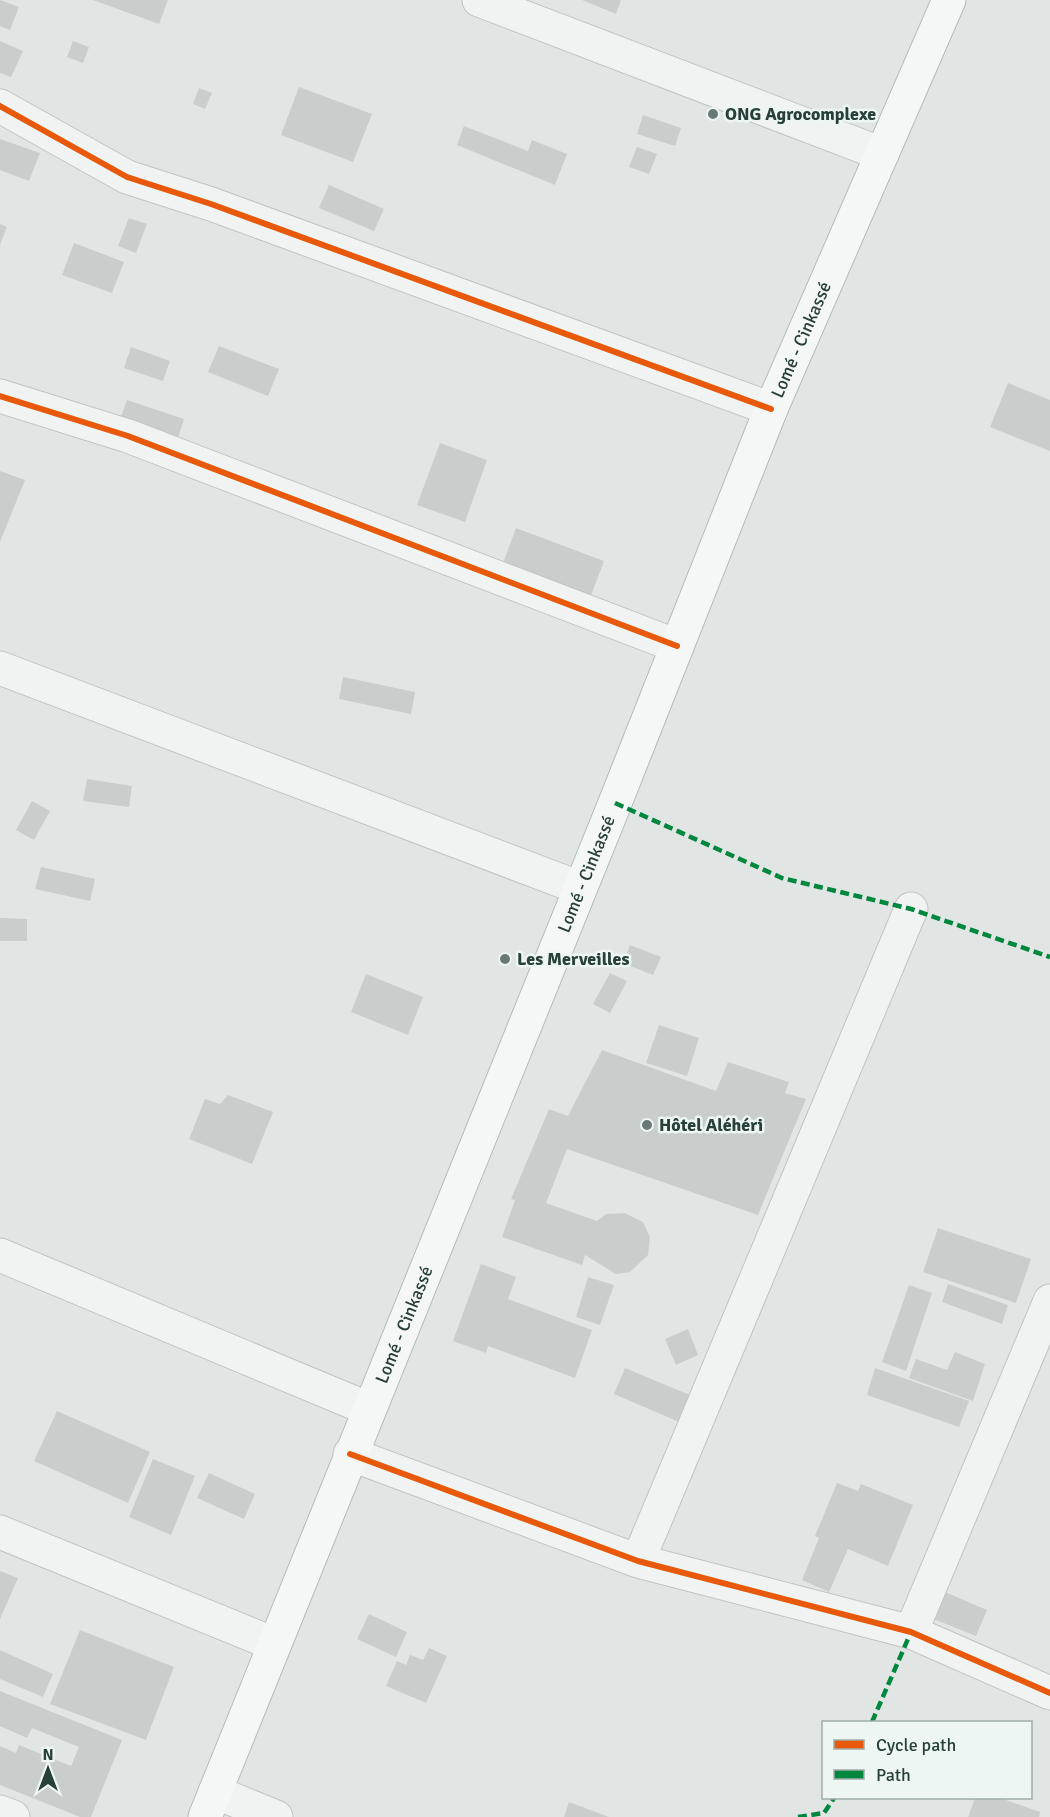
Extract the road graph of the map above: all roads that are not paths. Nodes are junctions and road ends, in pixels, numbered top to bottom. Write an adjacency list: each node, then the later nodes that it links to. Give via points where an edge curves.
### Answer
1 (949, 0): 4 (highway, Lomé - Cinkassé)
2 (490, 2): 4 (street)
3 (0, 106): 6 (street, via 127,177 211,204)
4 (882, 154): 6 (highway, Lomé - Cinkassé)
5 (0, 396): 7 (street, via 128,436)
6 (771, 409): 7 (highway, Lomé - Cinkassé)
7 (677, 646): 9 (highway, Lomé - Cinkassé)
8 (0, 668): 9 (street)
9 (580, 888): 13 (highway, Lomé - Cinkassé)
10 (911, 909): 16 (street)
11 (0, 1255): 13 (street)
12 (1050, 1301): 17 (street)
13 (369, 1409): 14 (highway, Lomé - Cinkassé)
14 (350, 1454): 16 (street); 18 (highway, Lomé - Cinkassé)
15 (0, 1532): 18 (street)
16 (638, 1561): 17 (street)
17 (911, 1632): 19 (street)
18 (274, 1644): 20 (highway, Lomé - Cinkassé)
19 (1050, 1693)
20 (210, 1804): 23 (street)
21 (0, 1812): 22 (street)
22 (13, 1817)
23 (276, 1817)

